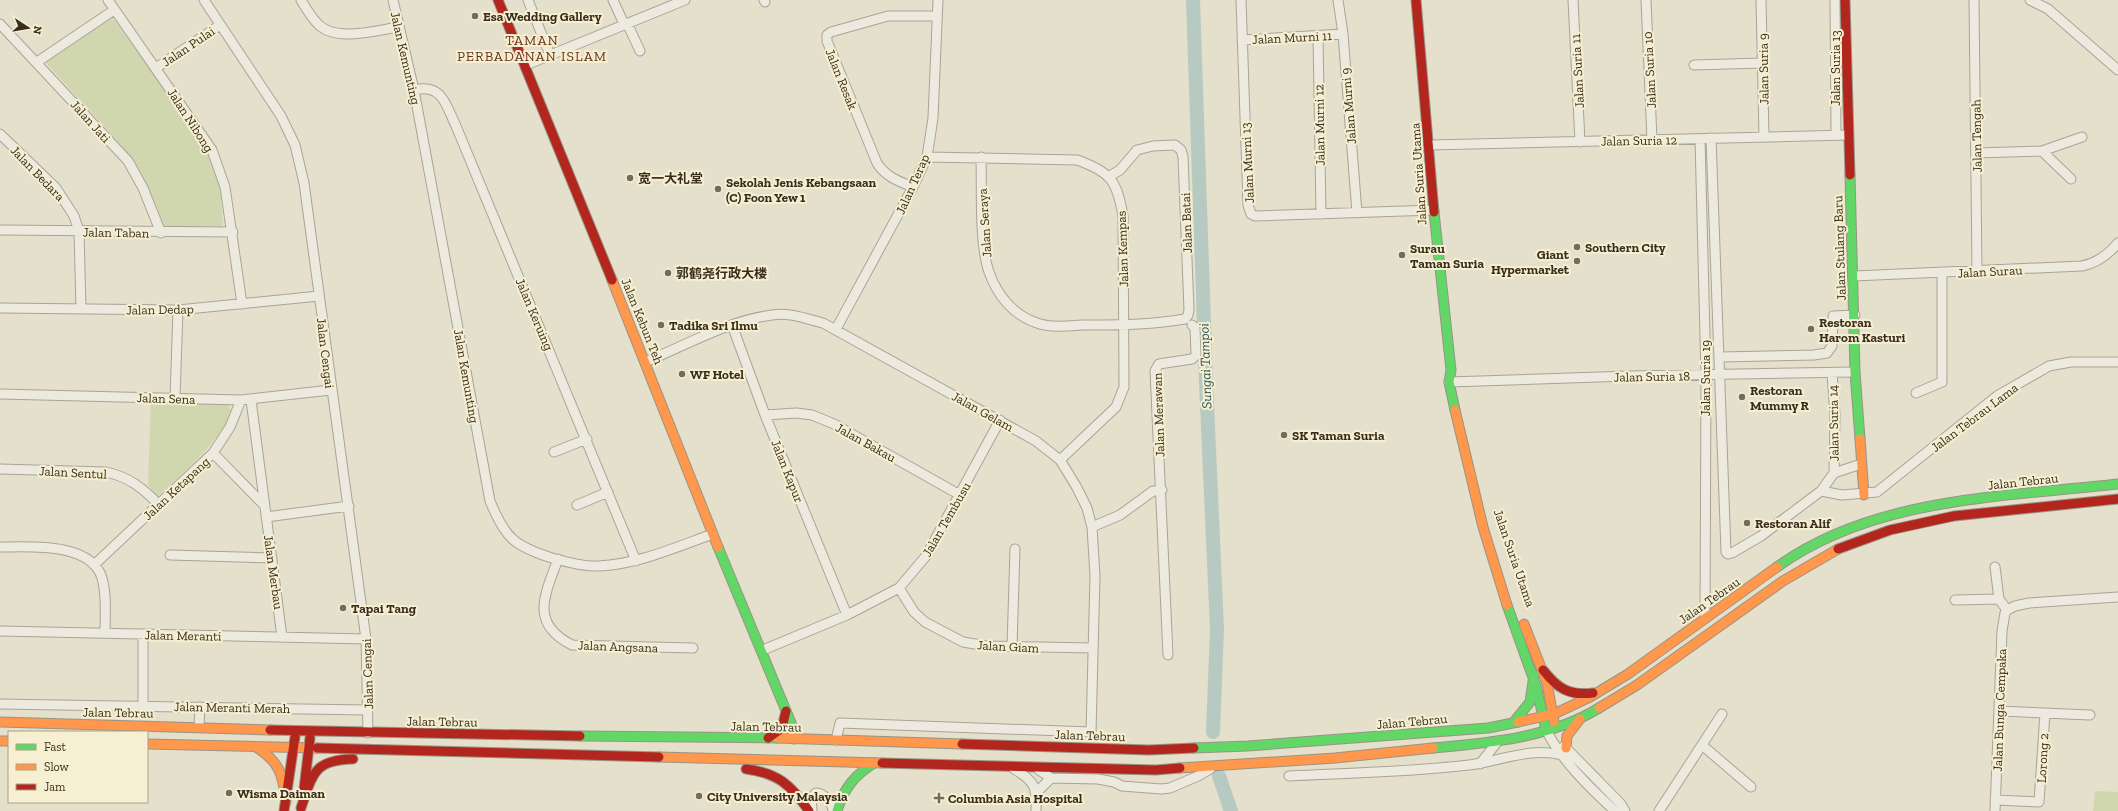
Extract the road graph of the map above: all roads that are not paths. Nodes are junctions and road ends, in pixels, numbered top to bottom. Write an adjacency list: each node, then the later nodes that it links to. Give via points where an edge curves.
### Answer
1 (108, 0): 20 (street, Jalan Nibong)
2 (204, 0): 24 (street, Jalan Cengai)
3 (301, 0): 25 (street, via 318,25 333,32 349,35)
4 (393, 0): 25 (street, Jalan Kemunting)
5 (498, 0): 34 (main road, Jalan Kebun Teh)
6 (528, 0): 30 (street)
7 (613, 0): 23 (street)
8 (684, 0): 23 (street)
9 (938, 0): 21 (street, Jalan Terap)
10 (1241, 0): 28 (street, Jalan Murni 13)
11 (1338, 0): 26 (street, Jalan Murni 9)
12 (1416, 0): 47 (main road, Jalan Suria Utama)
13 (1573, 0): 46 (street, Jalan Suria 11)
14 (1646, 0): 45 (street, Jalan Suria 10)
15 (1761, 0): 32 (street, Jalan Suria 9)
16 (1835, 0): 39 (street, Jalan Suria 13)
17 (1845, 0): 40 (main road, Jalan Stulang Baru)
18 (1974, 0): 49 (street, Jalan Tengah)
19 (2030, 0): 36 (street, via 2048,9)
20 (114, 10): 31 (street); 35 (street, Jalan Nibong)
21 (937, 16): 50 (street, Jalan Terap, via 933,118); 54 (street, Jalan Resak, via 888,16 827,35 827,41 877,163 892,179)
22 (0, 24): 31 (street, Jalan Jati)
23 (626, 24): 29 (street); 30 (street)
24 (220, 25): 35 (street, Jalan Pulai); 66 (street, Jalan Cengai, via 281,116 295,145 304,183)
25 (399, 27): 37 (street, Jalan Kemunting)
26 (1343, 34): 27 (street, Jalan Murni 11); 56 (street, Jalan Murni 9)
27 (1318, 36): 28 (street, Jalan Murni 11); 57 (street, Jalan Murni 12)
28 (1242, 40): 57 (street, Jalan Murni 13, via 1250,214)
29 (640, 51)
30 (550, 55): 34 (street)
31 (37, 62): 60 (street, Jalan Jati, via 128,161 143,188)
32 (1762, 63): 33 (street); 41 (street, Jalan Suria 9)
33 (1694, 64)
34 (526, 65): 78 (main road, Jalan Kebun Teh)
35 (156, 68): 61 (street, Jalan Nibong, via 212,150 225,187)
36 (2118, 70)
37 (414, 90): 94 (street, Jalan Keruing, via 429,88 440,93); 119 (street, Jalan Kemunting, via 490,501 500,525 514,542)
38 (0, 134): 59 (street, Jalan Bedara, via 56,188 74,216)
39 (1836, 135): 40 (street, Jalan Suria 12); 41 (street, Jalan Suria 12)
40 (1848, 135): 65 (main road, Jalan Stulang Baru)
41 (1764, 137): 43 (street, Jalan Suria 12)
42 (2082, 137): 48 (street)
43 (1711, 138): 44 (street, Jalan Suria 12); 76 (street)
44 (1700, 139): 45 (street, Jalan Suria 12); 83 (street, Jalan Suria 19)
45 (1652, 140): 46 (street, Jalan Suria 12)
46 (1580, 142): 47 (street, Jalan Suria 12)
47 (1430, 145): 55 (main road, Jalan Suria Utama)
48 (2042, 151): 49 (street); 53 (street)
49 (1976, 153): 63 (street, Jalan Tengah)
50 (927, 157): 51 (street, Jalan Kempas); 54 (street, Jalan Terap)
51 (981, 157): 52 (street, Jalan Kempas, via 1077,160 1096,166); 72 (street, Jalan Seraya, via 984,251 989,272 1002,298 1019,314 1037,324)
52 (1108, 177): 72 (street, Jalan Kempas, via 1114,182 1123,216); 72 (street, Jalan Batai, via 1120,170 1137,150 1152,146 1175,145 1183,157 1188,315 1185,319 1178,320)
53 (2071, 179)
54 (914, 187): 75 (street, Jalan Terap)
55 (1434, 210): 56 (street, Jalan Murni 13); 85 (main road, Jalan Suria Utama, via 1438,266)
56 (1357, 213): 57 (street, Jalan Murni 13)
57 (1321, 214)
58 (0, 230): 59 (street, Jalan Taban)
59 (79, 231): 60 (street, Jalan Taban); 69 (street, Jalan Bedara)
60 (160, 232): 61 (street, Jalan Taban)
61 (233, 232): 67 (street, Jalan Nibong)
62 (2118, 243): 63 (street, Jalan Surau, via 2094,263 2082,266)
63 (1977, 272): 64 (street, Jalan Surau)
64 (1942, 274): 65 (street, Jalan Surau); 87 (street, via 1942,382)
65 (1854, 276): 71 (main road, Jalan Stulang Baru)
66 (319, 296): 67 (street, Jalan Dedap); 86 (street, Jalan Cengai)
67 (242, 304): 70 (street, Jalan Dedap)
68 (0, 308): 69 (street, Jalan Dedap)
69 (81, 309): 70 (street, Jalan Dedap)
70 (178, 310): 89 (street)
71 (1854, 315): 77 (street, via 1833,316 1832,346 1827,352 1814,355); 80 (main road, Jalan Stulang Baru)
72 (1123, 324): 97 (street, Jalan Kempas, via 1124,387 1116,407)
73 (1192, 324): 102 (street, Jalan Merawan, via 1195,328 1196,355 1192,359 1159,364 1155,371)
74 (732, 325): 75 (street, Jalan Gelam, via 772,314 798,316); 78 (street, Jalan Gelam); 92 (street, Jalan Kapur)
75 (836, 329): 93 (street, Jalan Gelam)
76 (1719, 357): 77 (street); 84 (street)
77 (1761, 357): 82 (street)
78 (645, 362): 114 (main road, Jalan Kebun Teh)
79 (2118, 362): 106 (street, Jalan Tebrau Lama, via 2061,363 2036,372 1997,396 1881,490)
80 (1855, 372): 81 (street, Jalan Suria 18); 98 (main road, Jalan Stulang Baru)
81 (1832, 373): 82 (street, Jalan Suria 18); 100 (street, Jalan Suria 14, via 1835,415)
82 (1761, 374): 84 (street, Jalan Suria 18)
83 (1706, 376): 84 (street, Jalan Suria 18); 85 (street, Jalan Suria 18); 129 (street, Jalan Suria 19)
84 (1720, 376): 103 (street, via 1726,552 1732,553 1761,536)
85 (1453, 382): 140 (main road, Jalan Suria Utama, via 1490,532); 141 (main road, Jalan Suria Utama, via 1470,480 1497,576)
86 (331, 390): 91 (street, Jalan Sena); 111 (street, Jalan Cengai)
87 (1916, 393)
88 (0, 394): 89 (street, Jalan Sena)
89 (175, 398): 90 (street, Jalan Sena)
90 (241, 400): 91 (street, Jalan Sena); 96 (street, Jalan Ketapang, via 230,427)
91 (251, 400): 110 (street, Jalan Merbau)
92 (765, 415): 105 (street, Jalan Bakau, via 812,415 834,424); 128 (street, Jalan Kapur)
93 (1000, 420): 97 (street, Jalan Gelam, via 1036,441); 105 (street, Jalan Tembusu)
94 (587, 439): 95 (street); 104 (street, Jalan Keruing)
95 (554, 452)
96 (213, 453): 108 (street, Jalan Ketapang); 110 (street)
97 (1060, 460): 113 (street, Jalan Gelam, via 1087,508)
98 (1861, 464): 100 (street); 106 (main road, Jalan Stulang Baru)
99 (0, 469): 108 (street, Jalan Sentul, via 106,472 120,475 145,490)
100 (1834, 473): 103 (street)
101 (2118, 484): 129 (main road, Jalan Tebrau, via 1948,503 1884,516 1839,532 1791,558)
102 (1162, 490): 113 (street, via 1153,491 1120,515); 139 (street, Jalan Merawan)
103 (1821, 491): 106 (street, Jalan Tebrau Lama, via 1842,495)
104 (608, 492): 109 (street); 120 (street, Jalan Keruing)
105 (960, 495): 123 (street, Jalan Tembusu, via 926,556)
106 (1864, 495)
107 (2118, 499): 154 (main road, Jalan Tebrau, via 1954,516 1890,530 1843,546 1783,582 1637,685)
108 (158, 505): 121 (street, Jalan Ketapang)
109 (577, 505)
110 (265, 506): 112 (street, Jalan Merbau)
111 (349, 506): 112 (street); 134 (street, Jalan Cengai)
112 (266, 517): 118 (street, Jalan Merbau)
113 (1092, 527): 137 (street, Jalan Gelam, via 1095,576)
114 (713, 534): 120 (street, Jalan Kemunting); 138 (main road, Jalan Kebun Teh)
115 (0, 547): 121 (street, via 72,552 87,557)
116 (1015, 549): 135 (street)
117 (170, 555): 118 (street)
118 (272, 558): 133 (street, Jalan Merbau)
119 (558, 559): 120 (street, Jalan Kemunting, via 599,566); 136 (street, Jalan Angsana, via 547,590 544,614 551,631 560,639 572,645)
120 (636, 561)
121 (94, 564): 131 (street, via 101,577)
122 (1996, 567): 125 (street)
123 (899, 588): 128 (street, Jalan Tembusu); 135 (street, Jalan Giam, via 914,612 936,629 963,642)
124 (2118, 596): 127 (street, via 2029,603)
125 (1999, 599): 126 (street); 127 (street)
126 (1955, 600)
127 (2007, 610): 148 (street, Jalan Bunga Cempaka, via 2002,631)
128 (847, 615): 138 (street, Jalan Tembusu)
129 (1705, 618): 142 (main road, Jalan Tebrau, via 1628,674)
130 (0, 631): 131 (street, Jalan Meranti)
131 (105, 633): 132 (street, Jalan Meranti)
132 (143, 634): 133 (street, Jalan Meranti); 144 (street)
133 (282, 637): 134 (street, Jalan Meranti)
134 (366, 639): 146 (street, Jalan Cengai)
135 (1012, 647): 137 (street, Jalan Giam)
136 (693, 648)
137 (1092, 648): 163 (street, Jalan Gelam, via 1091,732 840,723)
138 (763, 651): 147 (main road, Jalan Kebun Teh); 165 (main road, Jalan Kebun Teh, via 776,667)
139 (1168, 655)
140 (1543, 670): 142 (main road, via 1558,688 1566,692); 150 (main road, Jalan Suria Utama)
141 (1534, 675): 152 (main road, Jalan Suria Utama); 156 (main road, via 1532,701)
142 (1598, 692): 150 (main road, Jalan Tebrau)
143 (0, 704): 144 (street, Jalan Meranti Merah)
144 (143, 706): 145 (street, Jalan Meranti Merah)
145 (200, 706): 146 (street, Jalan Meranti Merah); 157 (street)
146 (368, 710): 161 (street, Jalan Cengai)
147 (786, 711): 162 (main road, via 784,726 776,735); 165 (main road, Jalan Kebun Teh)
148 (2000, 712): 149 (street); 191 (street, Jalan Bunga Cempaka)
149 (2045, 713): 153 (street); 191 (street, Lorong 2, via 2039,802)
150 (1554, 714): 152 (main road, Jalan Tebrau); 158 (main road, Jalan Suria Utama)
151 (1722, 714): 167 (street)
152 (1543, 716): 156 (main road, Jalan Tebrau); 158 (main road, Jalan Suria Utama)
153 (2090, 716)
154 (1580, 719): 158 (main road, Jalan Tebrau); 173 (main road, via 1567,736)
155 (0, 722): 157 (main road, Jalan Tebrau)
156 (1513, 723): 163 (main road, Jalan Tebrau, via 1488,728 1397,736 1149,750)
157 (199, 727): 159 (main road, Jalan Tebrau)
158 (1550, 729): 164 (main road, Jalan Tebrau); 173 (street)
159 (296, 730): 160 (main road, Jalan Tebrau); 169 (main road)
160 (311, 731): 161 (main road, Jalan Tebrau); 170 (main road)
161 (368, 733): 162 (main road, Jalan Tebrau)
162 (768, 738): 165 (main road, Jalan Tebrau)
163 (836, 740): 165 (main road, Jalan Tebrau)
164 (1499, 740): 172 (main road, Jalan Tebrau); 180 (street)
165 (800, 742): 178 (main road, via 783,757); 181 (main road, via 814,754 911,757)
166 (148, 744): 168 (main road, Jalan Tebrau)
167 (1702, 745): 189 (street); 201 (street)
168 (256, 747): 169 (main road, Jalan Tebrau); 192 (main road, via 271,756 279,767)
169 (294, 748): 170 (main road, Jalan Tebrau); 192 (main road)
170 (309, 748): 171 (main road, Jalan Tebrau); 193 (main road)
171 (458, 751): 174 (main road, Jalan Tebrau); 177 (main road)
172 (1406, 751): 175 (main road, Jalan Tebrau); 185 (street)
173 (1564, 751): 180 (street, via 1541,751); 199 (street); 200 (street, via 1620,803)
174 (625, 756): 178 (main road, Jalan Tebrau); 194 (main road, via 768,772 795,790)
175 (1335, 758): 183 (main road, Jalan Tebrau); 186 (street)
176 (365, 760): 193 (main road, via 334,760 319,766)
177 (399, 760)
178 (773, 761): 179 (main road, Jalan Tebrau)
179 (874, 763): 181 (main road, Jalan Tebrau); 197 (main road, via 850,780)
180 (1480, 764): 185 (street)
181 (934, 765): 182 (main road, Jalan Tebrau)
182 (1009, 766): 184 (main road, Jalan Tebrau); 190 (street, via 1029,778)
183 (1215, 766): 184 (main road, Jalan Tebrau, via 1156,770); 188 (street, via 1198,776 1161,789 1122,786 1098,779)
184 (1035, 768): 188 (street)
185 (1406, 771): 186 (street)
186 (1336, 774): 187 (street)
187 (1289, 776)
188 (1052, 778): 190 (street)
189 (1751, 787)
190 (1036, 792): 198 (street)
191 (1995, 800): 202 (street, Jalan Bunga Cempaka)
192 (285, 807)
193 (301, 810)
194 (810, 811)
195 (813, 811): 196 (street, via 811,798 816,792 827,798)
196 (834, 811)
197 (837, 811)
198 (1036, 811)
199 (1615, 811)
200 (1624, 811)
201 (1659, 811)
202 (1995, 811)

